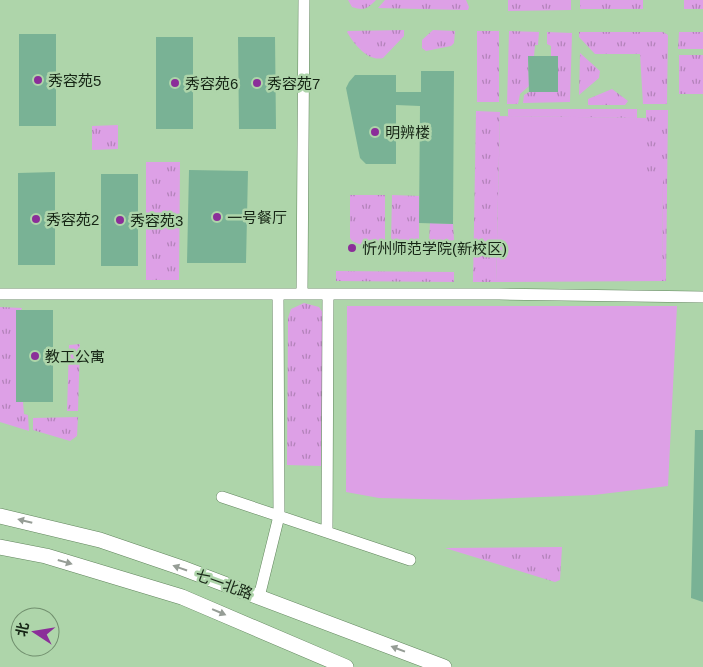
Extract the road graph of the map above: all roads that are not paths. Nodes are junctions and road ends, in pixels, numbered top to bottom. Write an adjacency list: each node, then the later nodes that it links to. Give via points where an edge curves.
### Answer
1 (304, 0): 4 (street)
2 (0, 294): 3 (street)
3 (278, 294): 4 (street); 9 (street)
4 (302, 294): 5 (street)
5 (328, 294): 6 (street); 10 (street)
6 (703, 297)
7 (222, 497): 9 (street)
8 (0, 516): 13 (main road, 七一北路, one-way to 8, via 100,540)
9 (279, 516): 10 (street); 13 (street)
10 (327, 532): 12 (street)
11 (0, 548): 14 (main road, 七一北路, one-way to 14, via 46,556 182,597)
12 (410, 560)
13 (259, 597): 15 (main road, 七一北路, one-way to 13)
14 (346, 667)
15 (444, 667)

